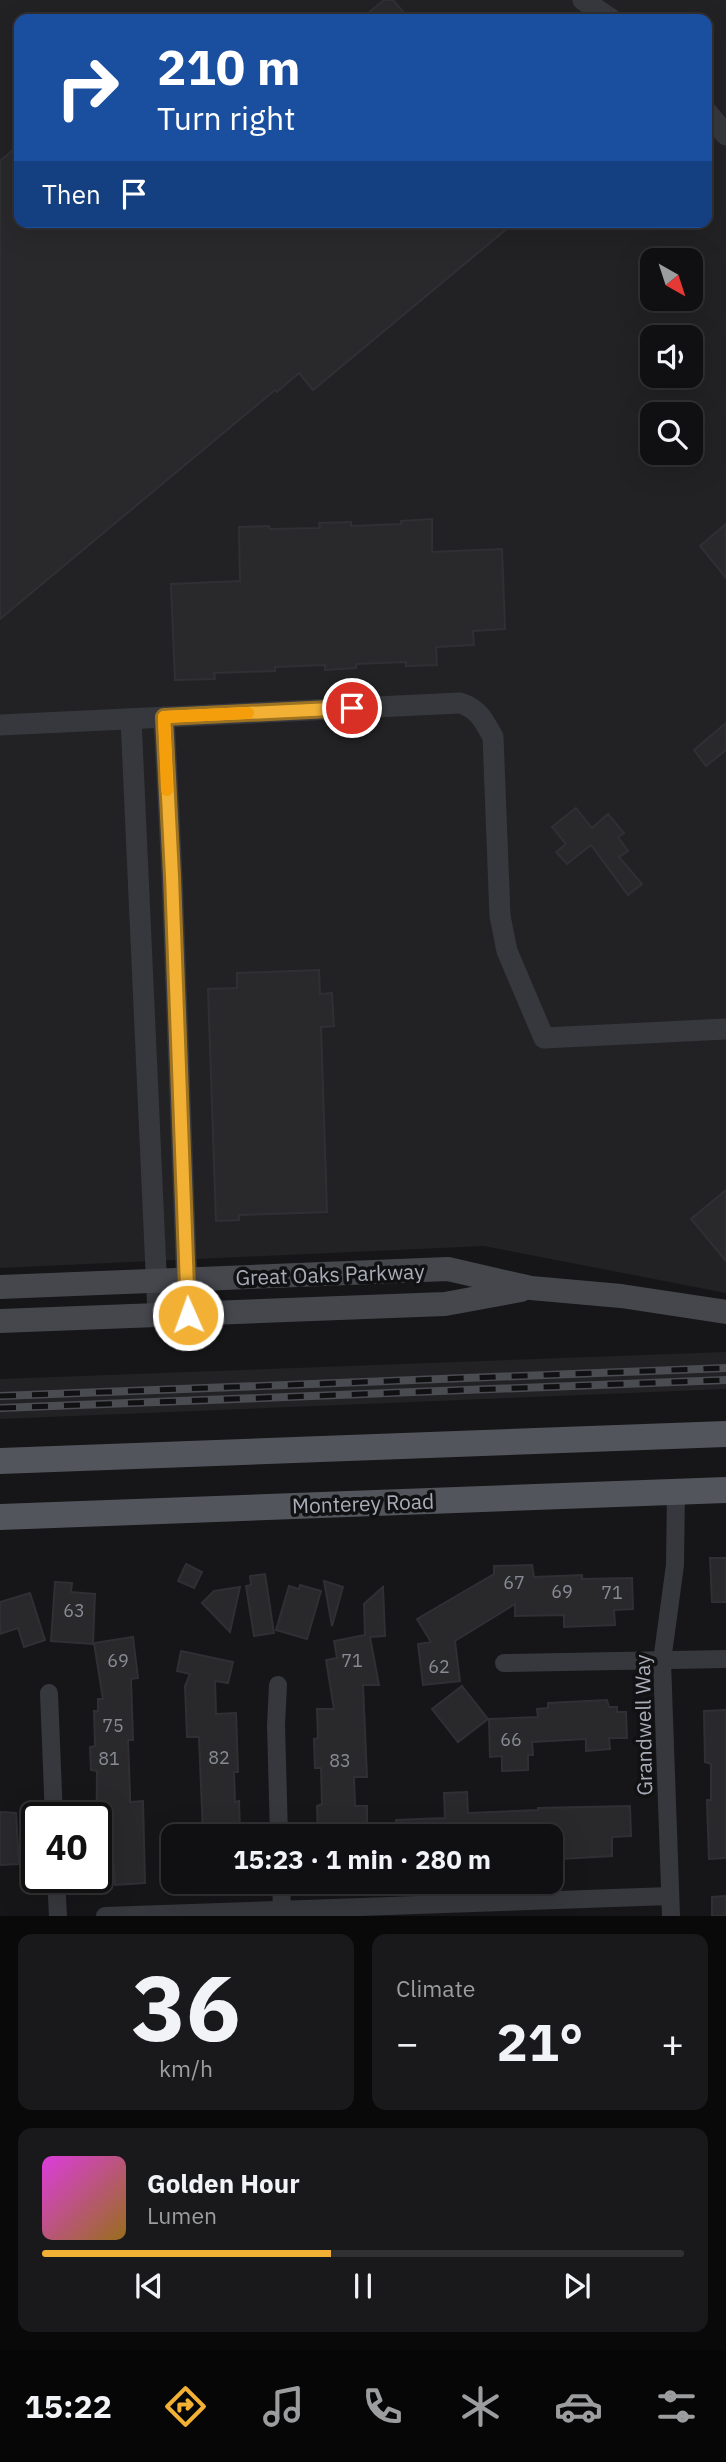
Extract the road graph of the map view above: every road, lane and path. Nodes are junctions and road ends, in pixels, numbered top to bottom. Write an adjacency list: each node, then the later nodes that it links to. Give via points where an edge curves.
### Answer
1 (583, 0): 2 (street)
2 (604, 14)
3 (712, 118): 4 (street)
4 (726, 135)
5 (164, 717): 6 (street); 8 (street, via 470,706 493,737 500,916 507,950 544,1038); 9 (street)
6 (131, 719): 7 (street); 10 (street)
7 (0, 725)
8 (726, 1029)
9 (187, 1280): 10 (main road, Great Oaks Parkway); 12 (main road, Great Oaks Parkway, via 447,1269); 15 (street)
10 (156, 1281): 11 (main road, Great Oaks Parkway); 14 (street)
11 (0, 1287)
12 (531, 1288): 13 (main road, Great Oaks Parkway); 15 (main road, Great Oaks Parkway, via 445,1304)
13 (726, 1312)
14 (158, 1315): 15 (main road, Great Oaks Parkway); 16 (main road, Great Oaks Parkway)
15 (188, 1315)
16 (0, 1321)
17 (726, 1434): 18 (main road)
18 (0, 1461)
19 (726, 1490): 20 (main road, Monterey Road)
20 (676, 1492): 21 (main road, Monterey Road); 23 (street, Grandwell Way, via 675,1565)
21 (0, 1517)
22 (726, 1659): 23 (street)
23 (662, 1661): 24 (street); 31 (street, Grandwell Way)
24 (504, 1663)
25 (278, 1685): 28 (street)
26 (50, 1693): 27 (street)
27 (53, 1802)
28 (279, 1824)
29 (57, 1893): 33 (street)
30 (281, 1894): 32 (street)
31 (670, 1896): 32 (street); 35 (street, Grandwell Way)
32 (282, 1910): 34 (street)
33 (58, 1916)
34 (105, 1916)
35 (671, 1916)

